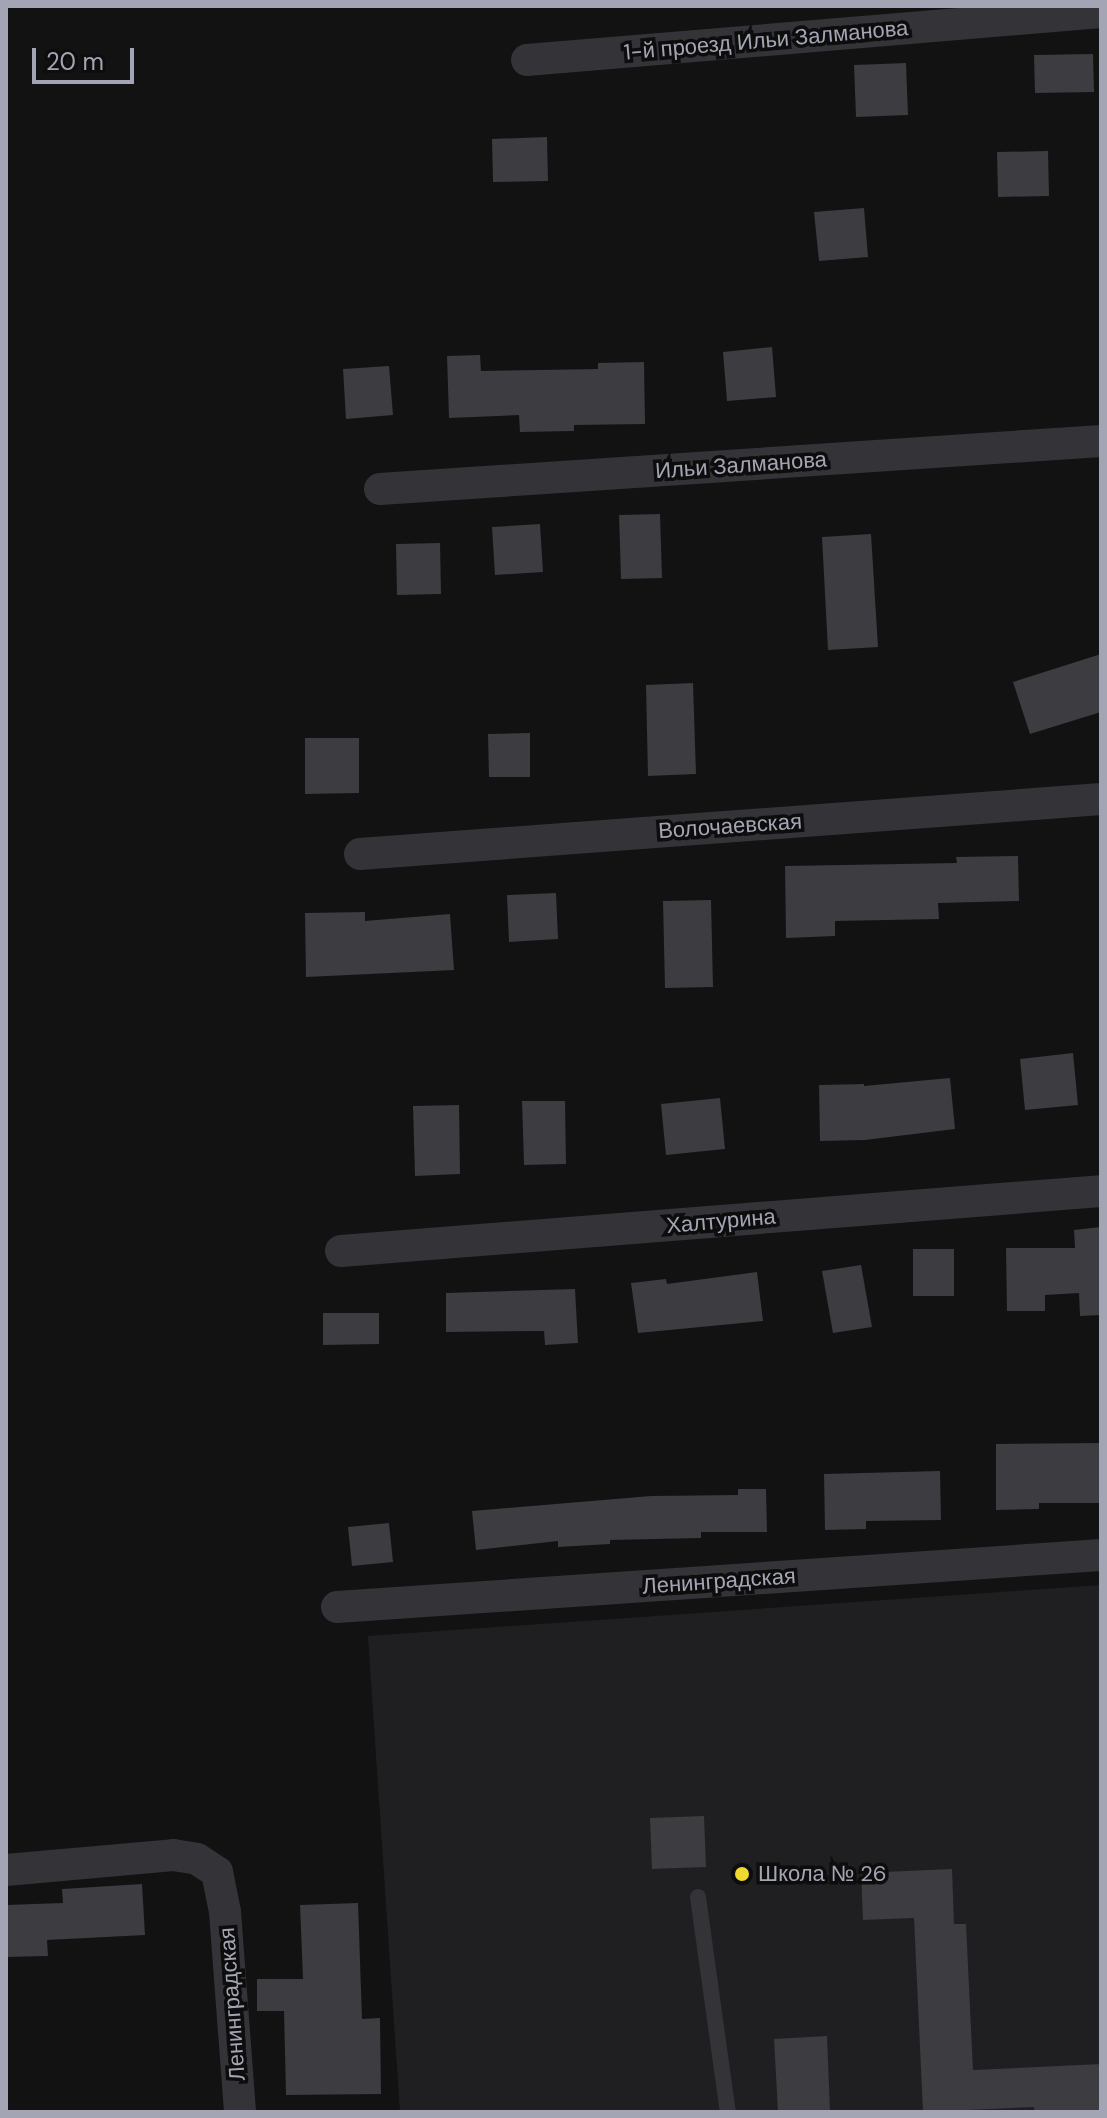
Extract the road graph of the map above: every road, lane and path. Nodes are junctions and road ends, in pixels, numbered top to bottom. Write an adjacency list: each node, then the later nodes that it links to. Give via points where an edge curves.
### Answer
1 (1101, 12): 2 (street, 1-й проезд Ильи Залманова)
2 (527, 60)
3 (1101, 441): 4 (street, Ильи Залманова)
4 (380, 489)
5 (1101, 799): 6 (street, Волочаевская)
6 (360, 854)
7 (1101, 1191): 8 (street, Халтурина)
8 (341, 1251)
9 (1101, 1555): 10 (street, Ленинградская)
10 (337, 1607)
11 (6, 1870): 13 (street, Ленинградская, via 173,1855 197,1859 217,1872 225,1912)
12 (698, 1897): 14 (lane)
13 (240, 2112)
14 (728, 2112)

